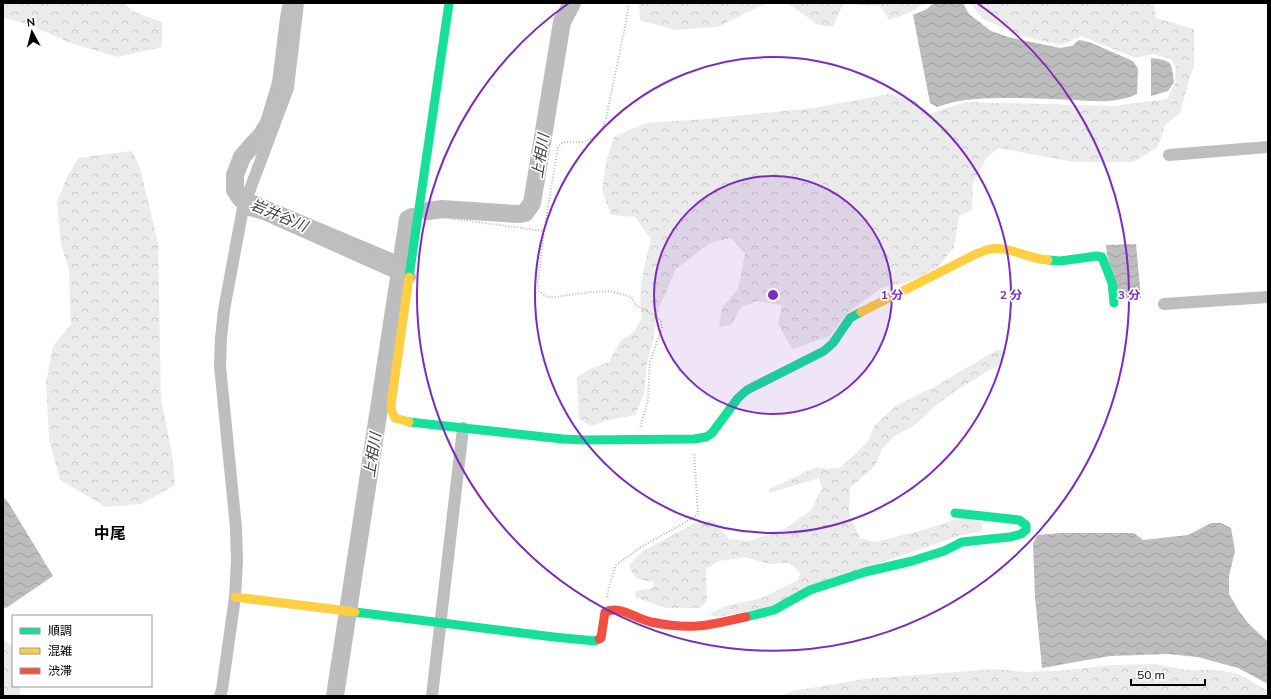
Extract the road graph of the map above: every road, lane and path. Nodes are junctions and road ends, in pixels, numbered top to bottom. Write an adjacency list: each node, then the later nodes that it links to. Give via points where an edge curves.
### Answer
1 (298, 3): 6 (street, via 288,88)
2 (449, 3): 7 (street)
3 (629, 3): 8 (path, via 605,123 597,136 584,142 563,142 558,147)
4 (1268, 147): 5 (street)
5 (1169, 155)
6 (245, 203): 9 (street, via 264,214); 17 (street, via 224,310 220,366 236,528)
7 (418, 218): 8 (path, via 439,217); 9 (street)
8 (544, 231): 15 (path, via 539,291 547,297 554,297 611,290 631,297 637,306 661,321 662,328 650,361 648,399)
9 (403, 275): 13 (street, via 392,412 395,418 403,421)
10 (1268, 297): 12 (street)
11 (1114, 303): 14 (street, via 1112,283 1102,257 1041,260 1002,248 990,249 850,318 833,343 824,351 747,390 712,433)
12 (1164, 304)
13 (464, 428): 15 (street, via 563,439); 19 (street)
14 (694, 439): 15 (street); 18 (path, via 698,514 641,547 616,565 607,594 607,603)
15 (638, 440)
16 (955, 513): 18 (street, via 1019,520 1026,525 1026,530 1021,534 962,542 912,561 865,572 810,590 774,610 748,617 698,626 679,626 650,622)
17 (235, 597): 19 (street); 20 (street)
18 (612, 609): 19 (street, via 605,612 601,638 595,641)
19 (441, 622): 21 (street)
20 (220, 696)
21 (432, 696)

